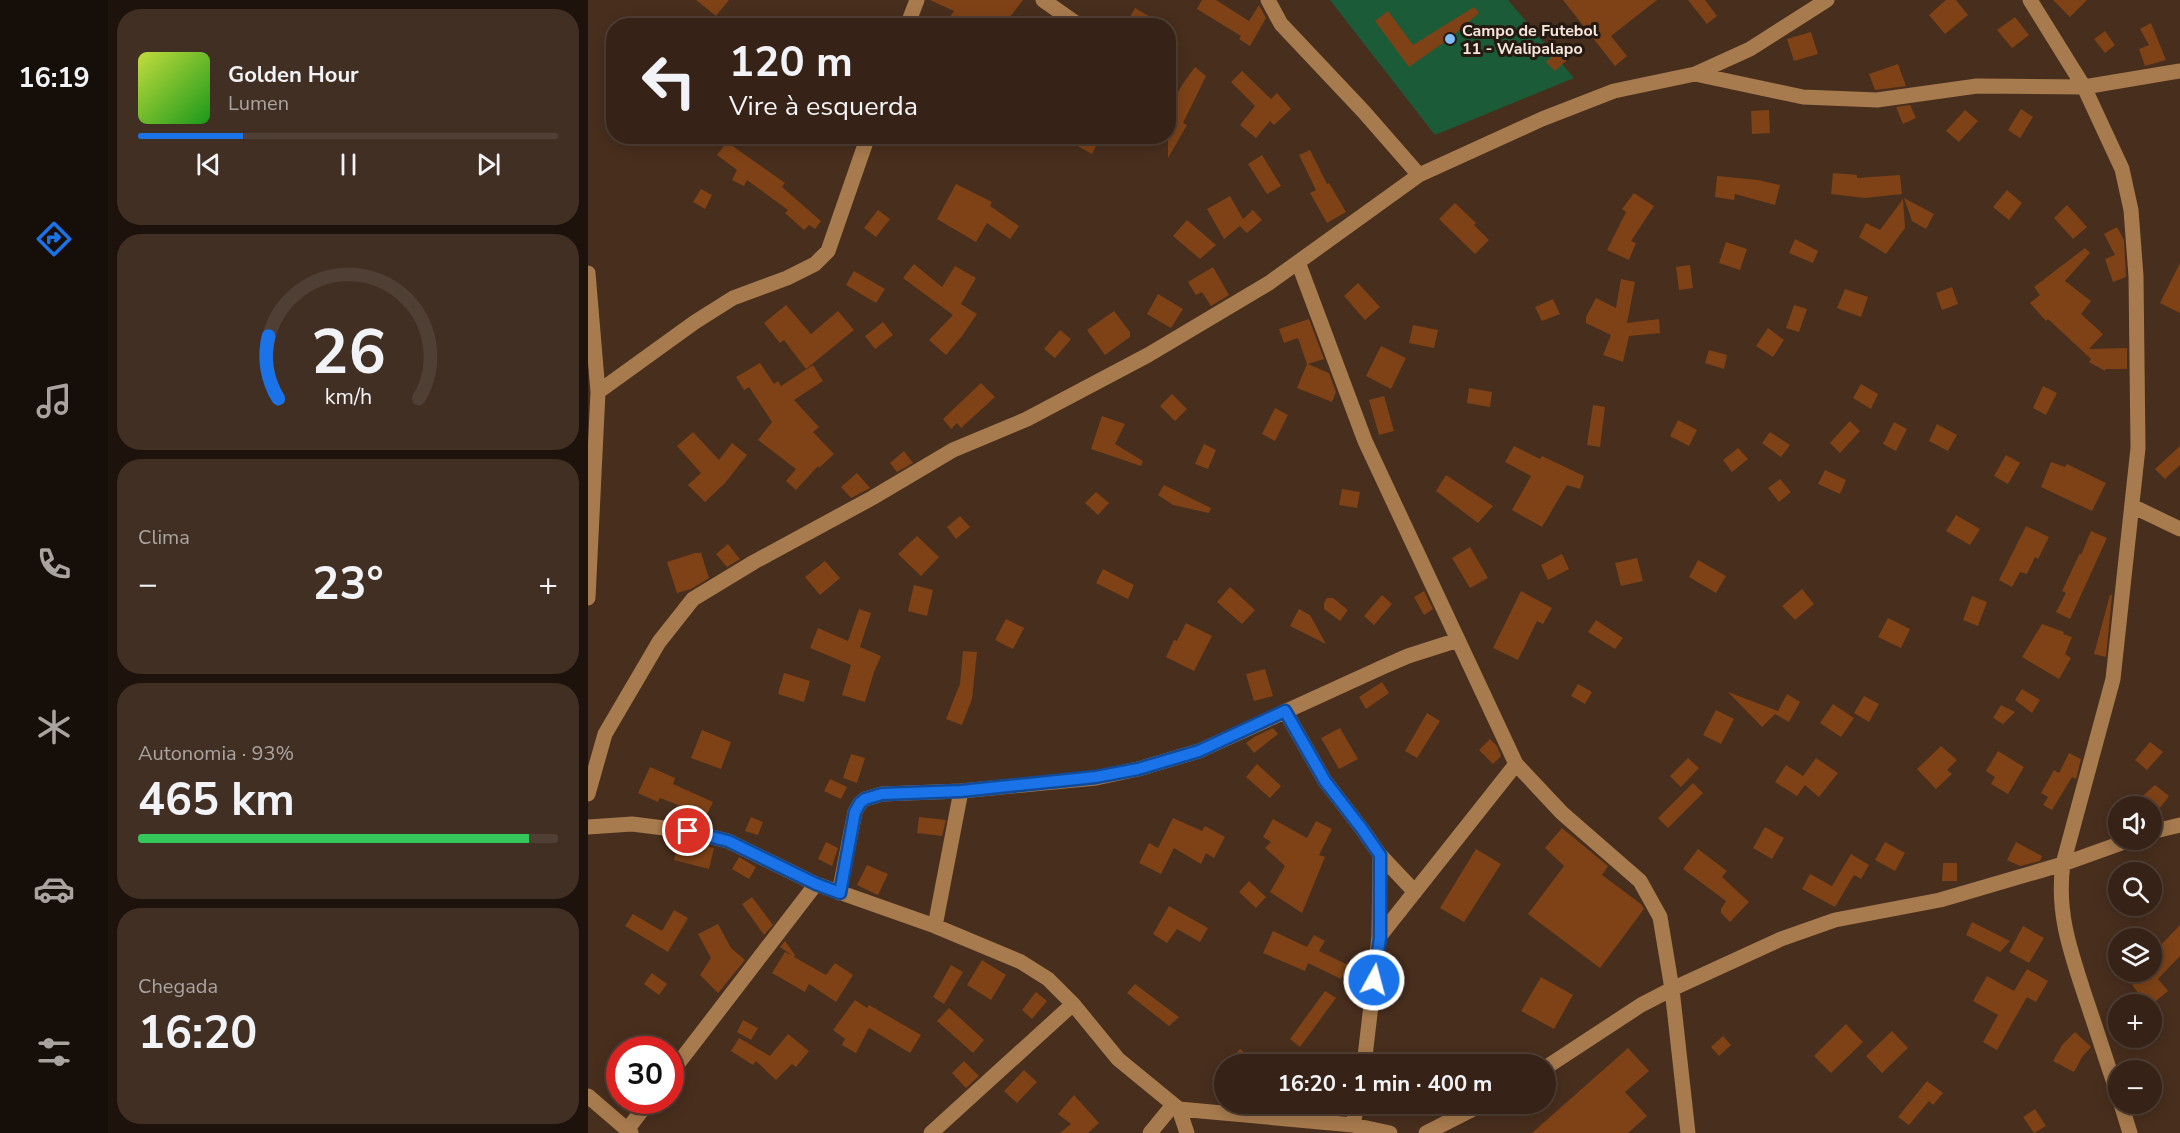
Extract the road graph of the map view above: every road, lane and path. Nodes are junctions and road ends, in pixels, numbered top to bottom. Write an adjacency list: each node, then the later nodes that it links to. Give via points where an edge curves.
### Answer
1 (917, 0): 6 (street)
2 (1042, 0): 7 (street)
3 (1268, 0): 12 (street, via 1281,24)
4 (1827, 0): 9 (street, via 1750,49)
5 (2030, 0): 10 (street)
6 (910, 18)
7 (1068, 18)
8 (2180, 71): 10 (street)
9 (1695, 74): 10 (street, via 1803,97 1877,100 1977,86); 12 (street, via 1614,91)
10 (2084, 87): 16 (street, via 2122,169 2131,210 2136,276 2138,448)
11 (865, 144): 15 (street, via 828,251 815,264 733,298)
12 (1419, 175): 13 (street)
13 (1298, 262): 19 (street, via 1365,441); 23 (street, via 1148,355 1027,419 953,450 693,600 659,642 605,734)
14 (588, 273): 15 (street)
15 (598, 392): 18 (street)
16 (2132, 506): 17 (street); 29 (street, via 2113,679)
17 (2180, 529)
18 (588, 598)
19 (1458, 640): 20 (street, via 1408,656); 21 (street)
20 (1285, 711): 22 (street, via 1199,751 1138,769); 28 (street, via 1325,781)
21 (1516, 764): 31 (street); 35 (street, via 1562,813 1640,881 1660,917)
22 (961, 791): 32 (street, via 882,794 860,803); 33 (street)
23 (588, 794)
24 (2180, 825): 26 (street)
25 (588, 827): 30 (street, via 632,824 728,841)
26 (2162, 829)
27 (2108, 848): 29 (street)
28 (1380, 855): 31 (street); 34 (street)
29 (2063, 864): 35 (street, via 1940,900 1835,920 1781,939); 40 (street, via 2061,914)
30 (816, 884): 32 (street); 38 (street)
31 (1415, 892): 34 (street)
32 (840, 893): 33 (street)
33 (935, 926): 36 (street, via 1021,962 1048,978)
34 (1380, 938): 37 (street)
35 (1672, 988): 39 (street); 54 (street)
36 (1073, 1004): 42 (street, via 1118,1059); 49 (street)
37 (1365, 1054)
38 (684, 1056)
39 (1556, 1061)
40 (2108, 1065)
41 (588, 1096): 48 (street)
42 (1176, 1107): 47 (street); 50 (street); 51 (street)
43 (641, 1114): 48 (street)
44 (1355, 1114): 47 (street)
45 (1463, 1114): 53 (street)
46 (2124, 1114): 55 (street)
47 (1353, 1125): 52 (street)
48 (629, 1131)
49 (931, 1133)
50 (1150, 1133)
51 (1188, 1133)
52 (1390, 1133)
53 (1426, 1133)
54 (1688, 1133)
55 (2130, 1133)

